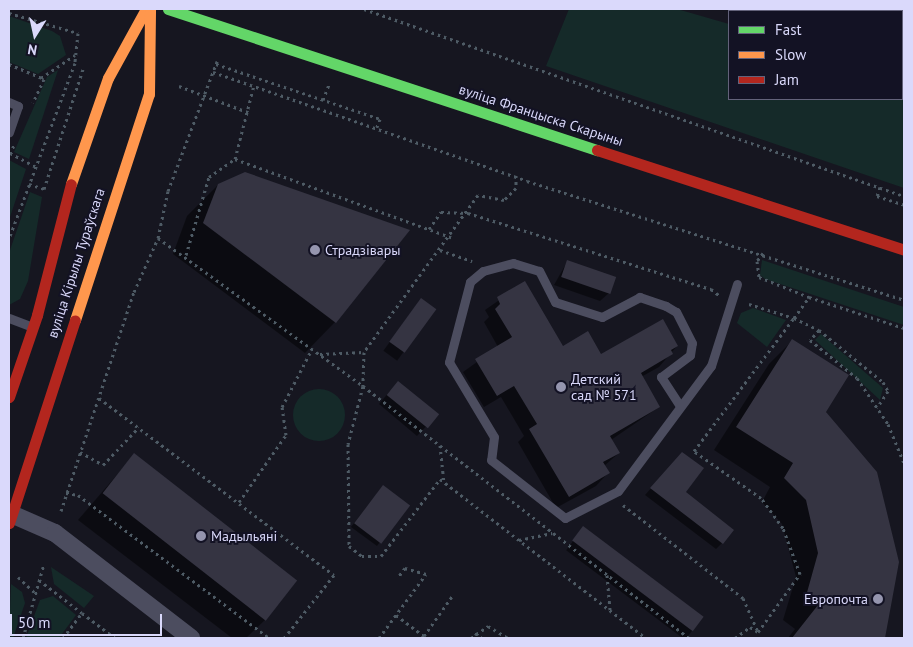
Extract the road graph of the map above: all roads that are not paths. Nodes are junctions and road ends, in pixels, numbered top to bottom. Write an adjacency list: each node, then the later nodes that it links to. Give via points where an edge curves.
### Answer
1 (146, 9): 9 (main road, вуліца Кірылы Тураўскага, via 108,78 87,137 60,217)
2 (150, 9): 12 (main road, вуліца Кірылы Тураўскага, via 149,94)
3 (168, 9): 6 (main road, вуліца Францыска Скарыны)
4 (9, 102): 5 (lane, via 18,106)
5 (9, 132)
6 (904, 250)
7 (737, 284): 11 (lane, via 711,366)
8 (9, 318): 9 (lane)
9 (33, 328): 10 (main road, вуліца Кірылы Тураўскага)
10 (9, 397)
11 (680, 406): 11 (lane, via 661,377 690,355 692,343 676,312 640,297 602,317 555,302 539,271 512,262 492,267 470,282 449,362 494,436 491,460 566,518 611,495)
12 (10, 517): 13 (street, via 55,533)
13 (192, 638)

